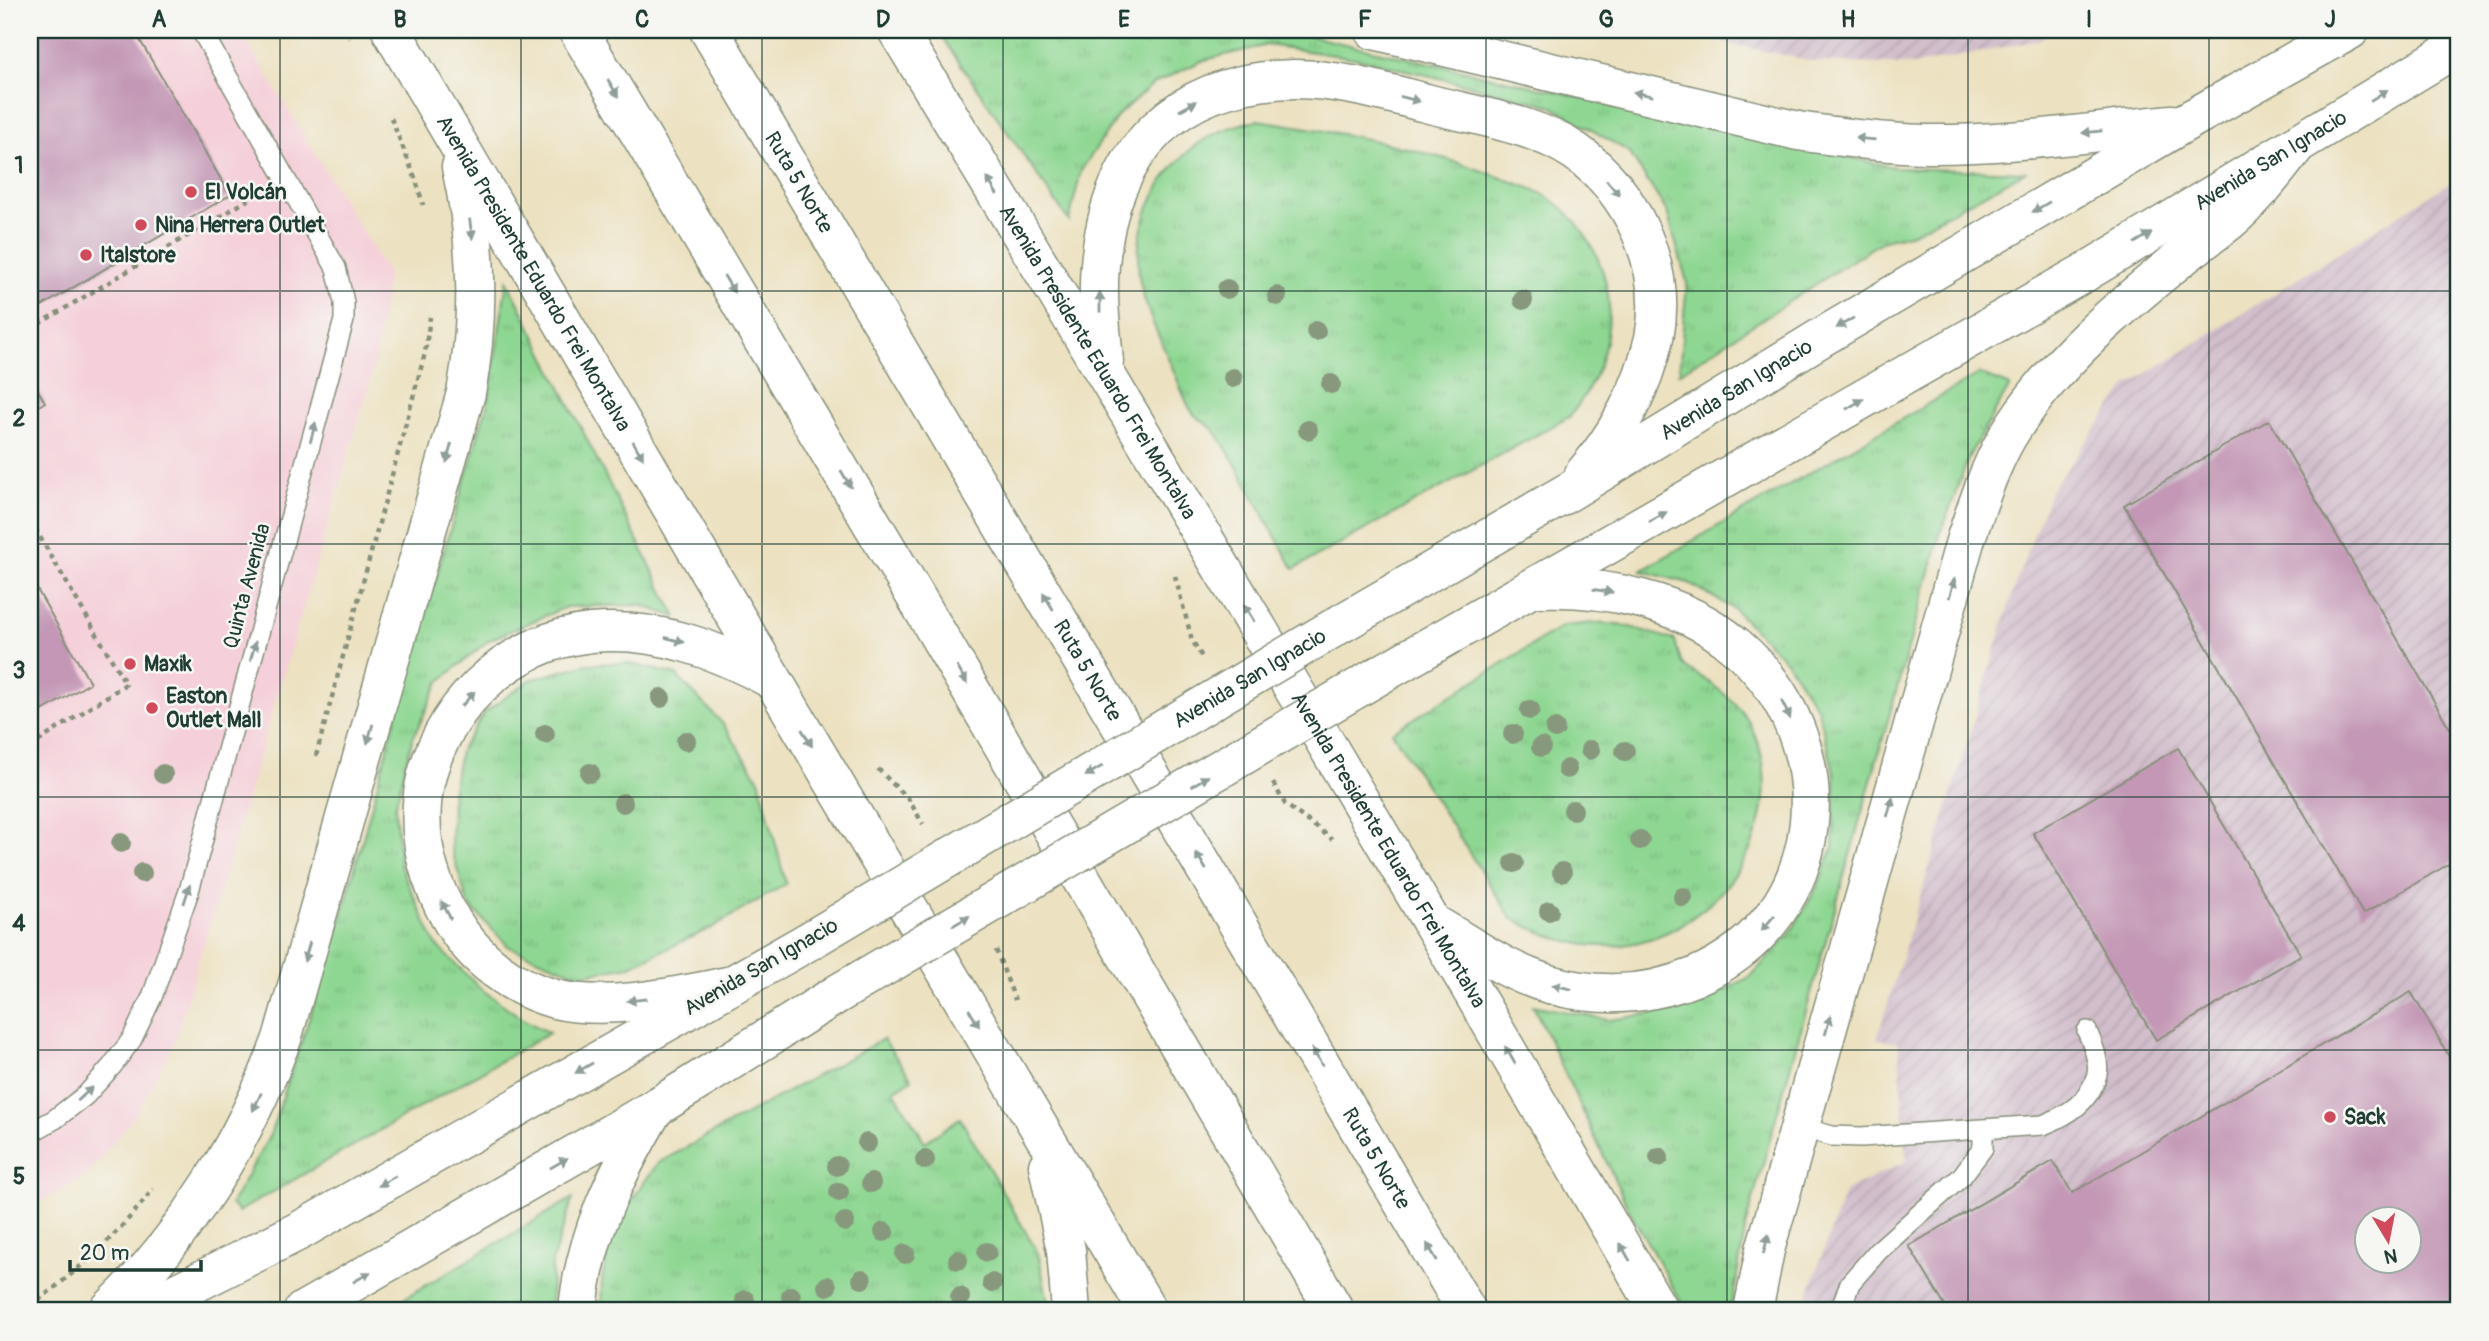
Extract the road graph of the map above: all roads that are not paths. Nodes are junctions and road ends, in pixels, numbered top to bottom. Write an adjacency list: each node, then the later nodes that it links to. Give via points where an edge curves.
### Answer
1 (201, 30): 23 (lane, Quinta Avenida, one-way to 1, via 86,1095 132,1039 152,997 189,891 344,320 336,268)
2 (391, 30): 10 (main road, Avenida Presidente Eduardo Frei Montalva)
3 (578, 30): 30 (main road, one-way to 30)
4 (709, 30): 31 (main road, Ruta 5 Norte, one-way to 4)
5 (897, 30): 12 (main road, Avenida Presidente Eduardo Frei Montalva, one-way to 5)
6 (1374, 30): 9 (main road, one-way to 6, via 1975,143 1861,139 1798,131)
7 (2350, 30): 9 (main road, Avenida San Ignacio)
8 (2459, 46): 11 (main road, Avenida San Ignacio, one-way to 8)
9 (2184, 123): 13 (main road, Avenida San Ignacio, one-way to 13)
10 (454, 138): 15 (main road, Avenida Presidente Eduardo Frei Montalva, one-way to 15); 24 (main road, one-way to 24, via 474,247 472,358 448,459 302,974 266,1083 239,1138 194,1208)
11 (2295, 146): 14 (main road, Avenida San Ignacio, one-way to 11, via 2084,273); 21 (main road, one-way to 11, via 1966,538 2012,428 2065,360 2129,301 2229,221)
12 (1105, 370): 13 (main road, one-way to 13, via 1100,266 1113,195 1126,167 1164,121 1188,104 1259,82 1298,79 1386,92 1524,128 1576,152 1607,180 1644,239 1654,271 1657,304 1645,369 1614,433); 16 (main road, Avenida Presidente Eduardo Frei Montalva, one-way to 12)
13 (1570, 491): 17 (main road, Avenida San Ignacio, one-way to 17, bridge)
14 (1535, 588): 16 (main road, one-way to 16, via 1569,586 1652,603 1712,628 1755,664 1786,708 1803,757 1811,819 1806,850 1786,898 1753,940 1705,972 1645,992 1578,991 1521,975); 19 (main road, Avenida San Ignacio, one-way to 14, bridge, via 839,993)
15 (773, 680): 17 (main road, one-way to 15, via 674,997 582,1003 555,999 500,974 457,931 432,881 422,828 423,795 441,737 472,694 508,663 558,640 590,633 662,637 701,646); 20 (main road, Avenida Presidente Eduardo Frei Montalva, one-way to 20)
16 (1434, 924): 32 (main road, Avenida Presidente Eduardo Frei Montalva, one-way to 16)
17 (729, 986): 25 (main road, Avenida San Ignacio, one-way to 25, via 299,1231)
18 (2087, 1031): 22 (lane, via 2098,1073 2068,1115 2043,1125)
19 (654, 1108): 26 (main road, Avenida San Ignacio, one-way to 19); 27 (main road, via 604,1205 587,1256)
20 (1032, 1117): 28 (main road, via 1058,1205); 29 (main road, Avenida Presidente Eduardo Frei Montalva)
21 (1800, 1127): 22 (lane, via 1832,1136 1861,1137); 33 (main road, one-way to 21)
22 (1983, 1130): 34 (lane, via 1983,1148 1961,1177 1878,1251 1850,1283)
23 (30, 1133)
24 (108, 1311)
25 (140, 1311)
26 (303, 1311)
27 (578, 1311)
28 (1072, 1311)
29 (1148, 1311)
30 (1335, 1311)
31 (1467, 1311)
32 (1659, 1311)
33 (1753, 1311)
34 (1840, 1311)

